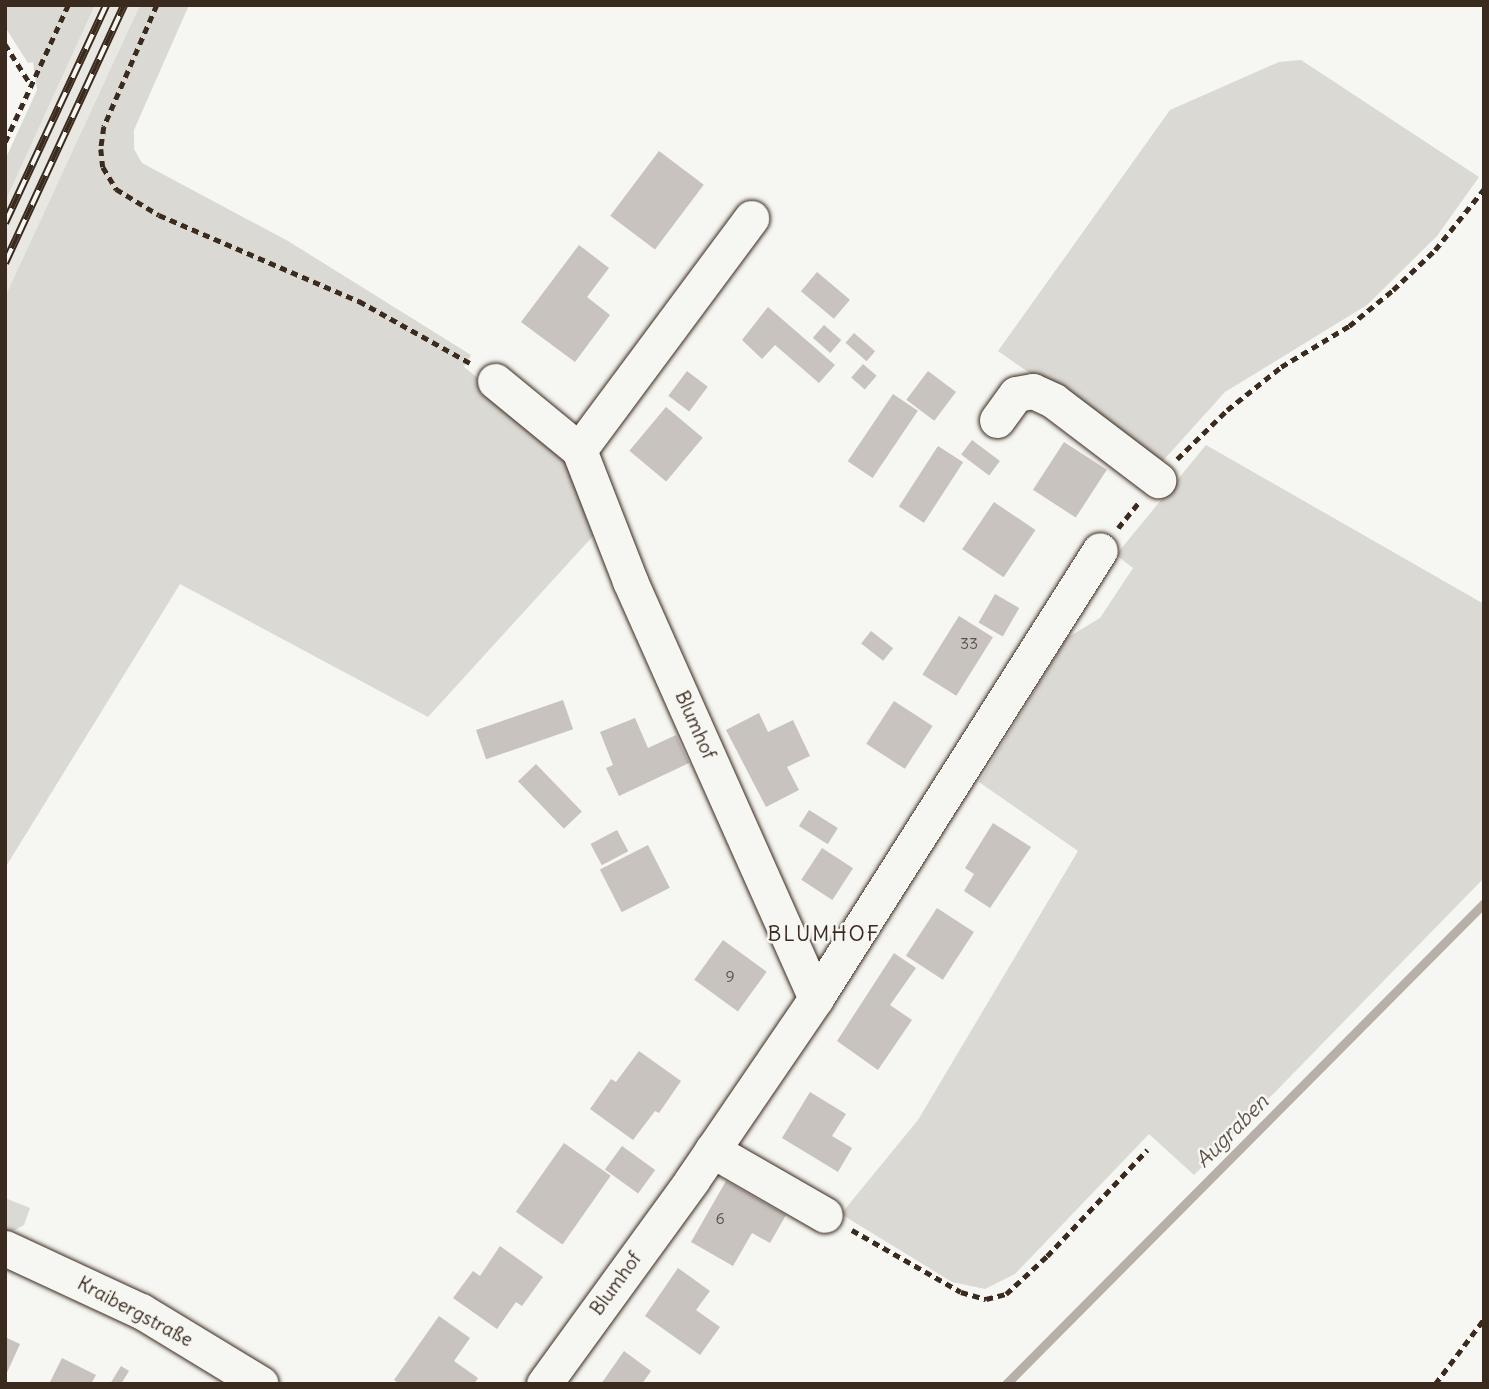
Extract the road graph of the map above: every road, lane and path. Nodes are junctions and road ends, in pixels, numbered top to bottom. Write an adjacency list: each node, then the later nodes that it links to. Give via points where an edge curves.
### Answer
1 (68, 5): 4 (path)
2 (157, 5): 8 (path, via 104,127 103,167 116,189 159,215 378,311)
3 (5, 44): 4 (path)
4 (31, 86): 5 (path)
5 (5, 142)
6 (1484, 189): 11 (path, via 1435,250 1393,290 1227,410)
7 (751, 218): 10 (street)
8 (495, 381): 10 (street, Blumhof)
9 (997, 420): 11 (street, via 1016,394 1033,391 1054,401)
10 (579, 450): 13 (street, Blumhof, via 630,581)
11 (1158, 480): 12 (path)
12 (1100, 550): 13 (street, Blumhof)
13 (816, 998): 14 (street, Blumhof)
14 (712, 1150): 16 (street); 20 (street, Blumhof)
15 (1147, 1150): 16 (path, via 1006,1294 986,1299 961,1292)
16 (825, 1215)
17 (5, 1248): 19 (street, Kraibergstraße, via 141,1311)
18 (1484, 1319): 21 (path)
19 (261, 1384)
20 (544, 1384)
21 (1435, 1384)

